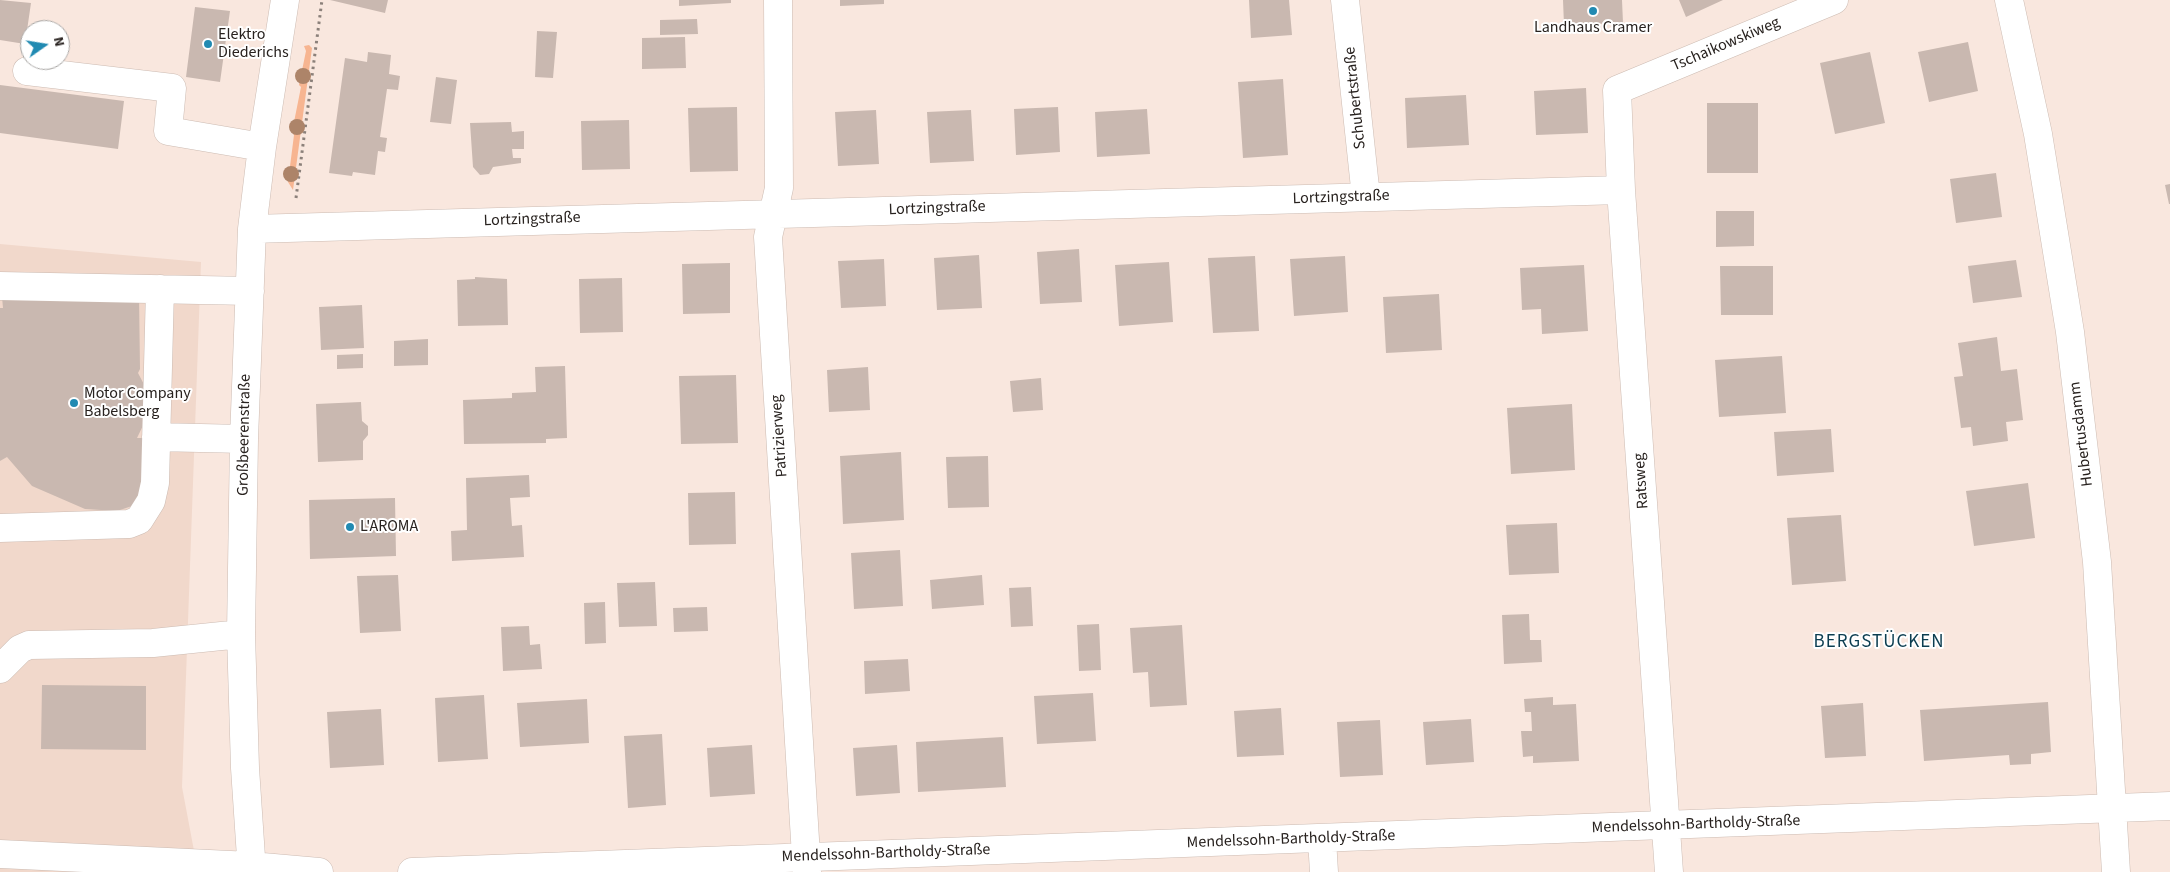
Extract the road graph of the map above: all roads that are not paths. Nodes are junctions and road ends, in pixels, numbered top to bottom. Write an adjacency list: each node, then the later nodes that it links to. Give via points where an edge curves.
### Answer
1 (286, 0): 8 (street, Großbeerenstraße)
2 (778, 0): 11 (street, Patrizierweg, via 780,188)
3 (1345, 0): 10 (street, Schubertstraße)
4 (1834, 0): 7 (street, Tschaikowskiweg)
5 (2009, 0): 22 (street, Hubertusdamm, via 2038,134 2070,332 2097,562)
6 (26, 71): 8 (street, via 172,88 168,131)
7 (1618, 90): 9 (street, Ratsweg)
8 (262, 147): 12 (street, Großbeerenstraße)
9 (1621, 190): 10 (street, Lortzingstraße); 23 (street, Ratsweg)
10 (1366, 197): 11 (street, Lortzingstraße)
11 (773, 213): 12 (street, Lortzingstraße); 26 (street, Patrizierweg, via 768,237)
12 (252, 229): 15 (street, Großbeerenstraße)
13 (0, 286): 14 (street)
14 (160, 289): 15 (street); 16 (street)
15 (250, 292): 17 (street, Großbeerenstraße)
16 (156, 437): 17 (street); 18 (street, via 152,501 139,520 130,524)
17 (244, 439): 19 (street, Großbeerenstraße)
18 (0, 528)
19 (242, 634): 20 (street, via 153,643 29,646 20,649); 27 (street, Großbeerenstraße, via 245,768)
20 (0, 669)
21 (2170, 806): 22 (street, Mendelssohn-Bartholdy-Straße)
22 (2113, 808): 23 (street, Mendelssohn-Bartholdy-Straße); 33 (street, Hubertusdamm)
23 (1667, 827): 24 (street, Mendelssohn-Bartholdy-Straße); 32 (street, Ratsweg)
24 (1322, 839): 26 (street, Mendelssohn-Bartholdy-Straße); 31 (street)
25 (0, 854): 27 (street)
26 (807, 864): 28 (street, Mendelssohn-Bartholdy-Straße)
27 (252, 869): 29 (street)
28 (486, 871): 30 (street, Mendelssohn-Bartholdy-Straße)
29 (319, 872)
30 (412, 872)
31 (1324, 872)
32 (1669, 872)
33 (2116, 872)

